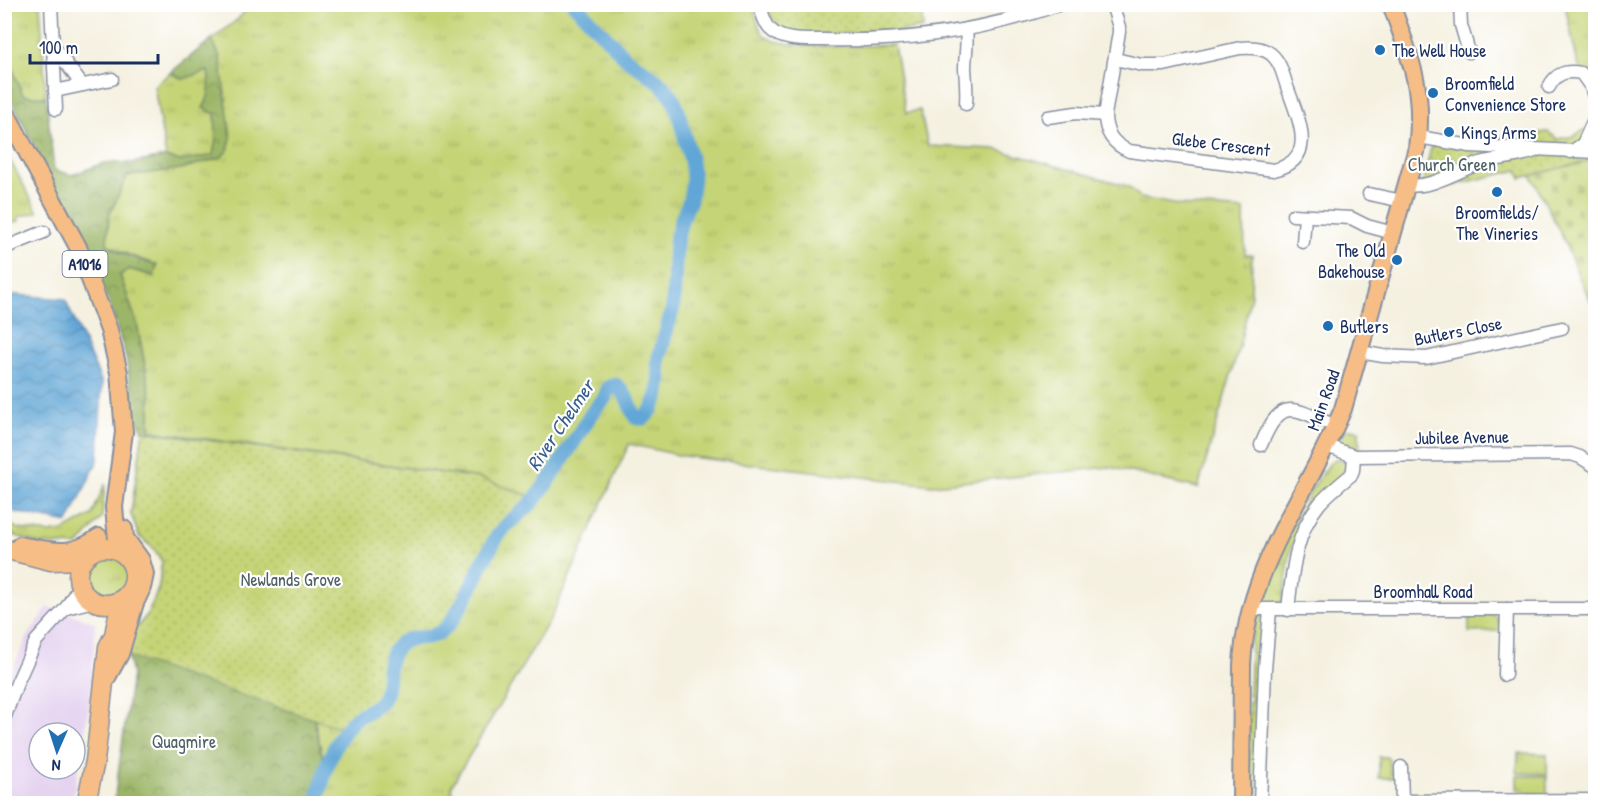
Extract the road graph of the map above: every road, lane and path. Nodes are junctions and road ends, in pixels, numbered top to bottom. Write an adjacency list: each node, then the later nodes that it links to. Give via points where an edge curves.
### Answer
1 (51, 4): 8 (street)
2 (759, 4): 7 (street, via 770,29 793,39 892,39)
3 (1061, 4): 7 (street)
4 (1112, 4): 10 (street, via 1119,27)
5 (1391, 4): 22 (main road, Main Road, via 1418,87)
6 (1460, 4): 9 (street)
7 (966, 30): 16 (street)
8 (54, 47): 12 (street); 14 (street)
9 (1469, 52)
10 (1115, 59): 19 (street); 19 (street, Glebe Crescent, via 1153,66 1240,48 1265,50 1279,65 1300,124 1302,142 1296,158 1274,170 1150,154 1129,151 1114,141 1105,126)
11 (112, 79): 12 (street)
12 (82, 85): 14 (street)
13 (1549, 87): 15 (street, via 1560,73 1581,73)
14 (55, 91): 18 (street)
15 (1596, 103)
16 (966, 104)
17 (4, 109): 37 (main road, A1016, via 78,247 97,295 119,373)
18 (56, 109)
19 (1105, 115): 21 (street, via 1076,113)
20 (1596, 115): 25 (street, via 1583,144)
21 (1048, 117)
22 (1419, 137): 23 (street); 28 (main road, Main Road)
23 (1460, 145): 24 (street); 27 (street, via 1485,153)
24 (1538, 150): 25 (street); 27 (street)
25 (1571, 152): 26 (street)
26 (1596, 152)
27 (1484, 162): 28 (street)
28 (1405, 193): 29 (street); 31 (main road, Main Road)
29 (1369, 194)
30 (44, 232): 33 (street)
31 (1393, 233): 32 (street, via 1351,218 1299,215); 35 (main road, Main Road)
32 (1303, 242)
33 (4, 248)
34 (1562, 328): 35 (street, Butlers Close, via 1426,358)
35 (1360, 352): 36 (main road, Main Road)
36 (1336, 426): 38 (street, via 1295,410 1283,411 1272,421); 39 (main road, Main Road)
37 (124, 432): 42 (main road, A1016); 57 (main road, via 125,538 141,560 145,574 120,654)
38 (1262, 445)
39 (1327, 446): 40 (street, Jubilee Avenue); 50 (main road, Main Road, via 1272,549)
40 (1354, 456): 41 (street, Jubilee Avenue, via 1558,453 1580,457); 54 (street, via 1351,475 1318,505 1299,541)
41 (1596, 467)
42 (114, 507): 45 (main road, A1016); 46 (main road, A1016)
43 (4, 541): 46 (main road, via 46,550 74,551 85,547)
44 (4, 549): 46 (highway, via 51,561)
45 (122, 552): 46 (highway, via 107,548); 47 (highway, via 134,573 132,588)
46 (87, 562): 48 (highway, via 88,597); 49 (street)
47 (121, 600): 48 (highway); 55 (highway)
48 (96, 602): 49 (street); 55 (highway)
49 (66, 608): 58 (street, via 36,641)
50 (1250, 609): 53 (street, Broomhall Road); 63 (main road, Main Road, via 1242,665)
51 (1507, 609): 52 (street, Broomhall Road); 54 (street, Broomhall Road); 56 (street)
52 (1596, 609)
53 (1270, 610): 54 (street, Broomhall Road); 64 (street)
54 (1288, 610)
55 (108, 647): 57 (highway)
56 (1505, 675)
57 (106, 679): 62 (highway)
58 (4, 719)
59 (1401, 767): 61 (street)
60 (1596, 800): 61 (street)
61 (1402, 802)
62 (86, 804)
63 (1241, 804)
64 (1260, 804)

